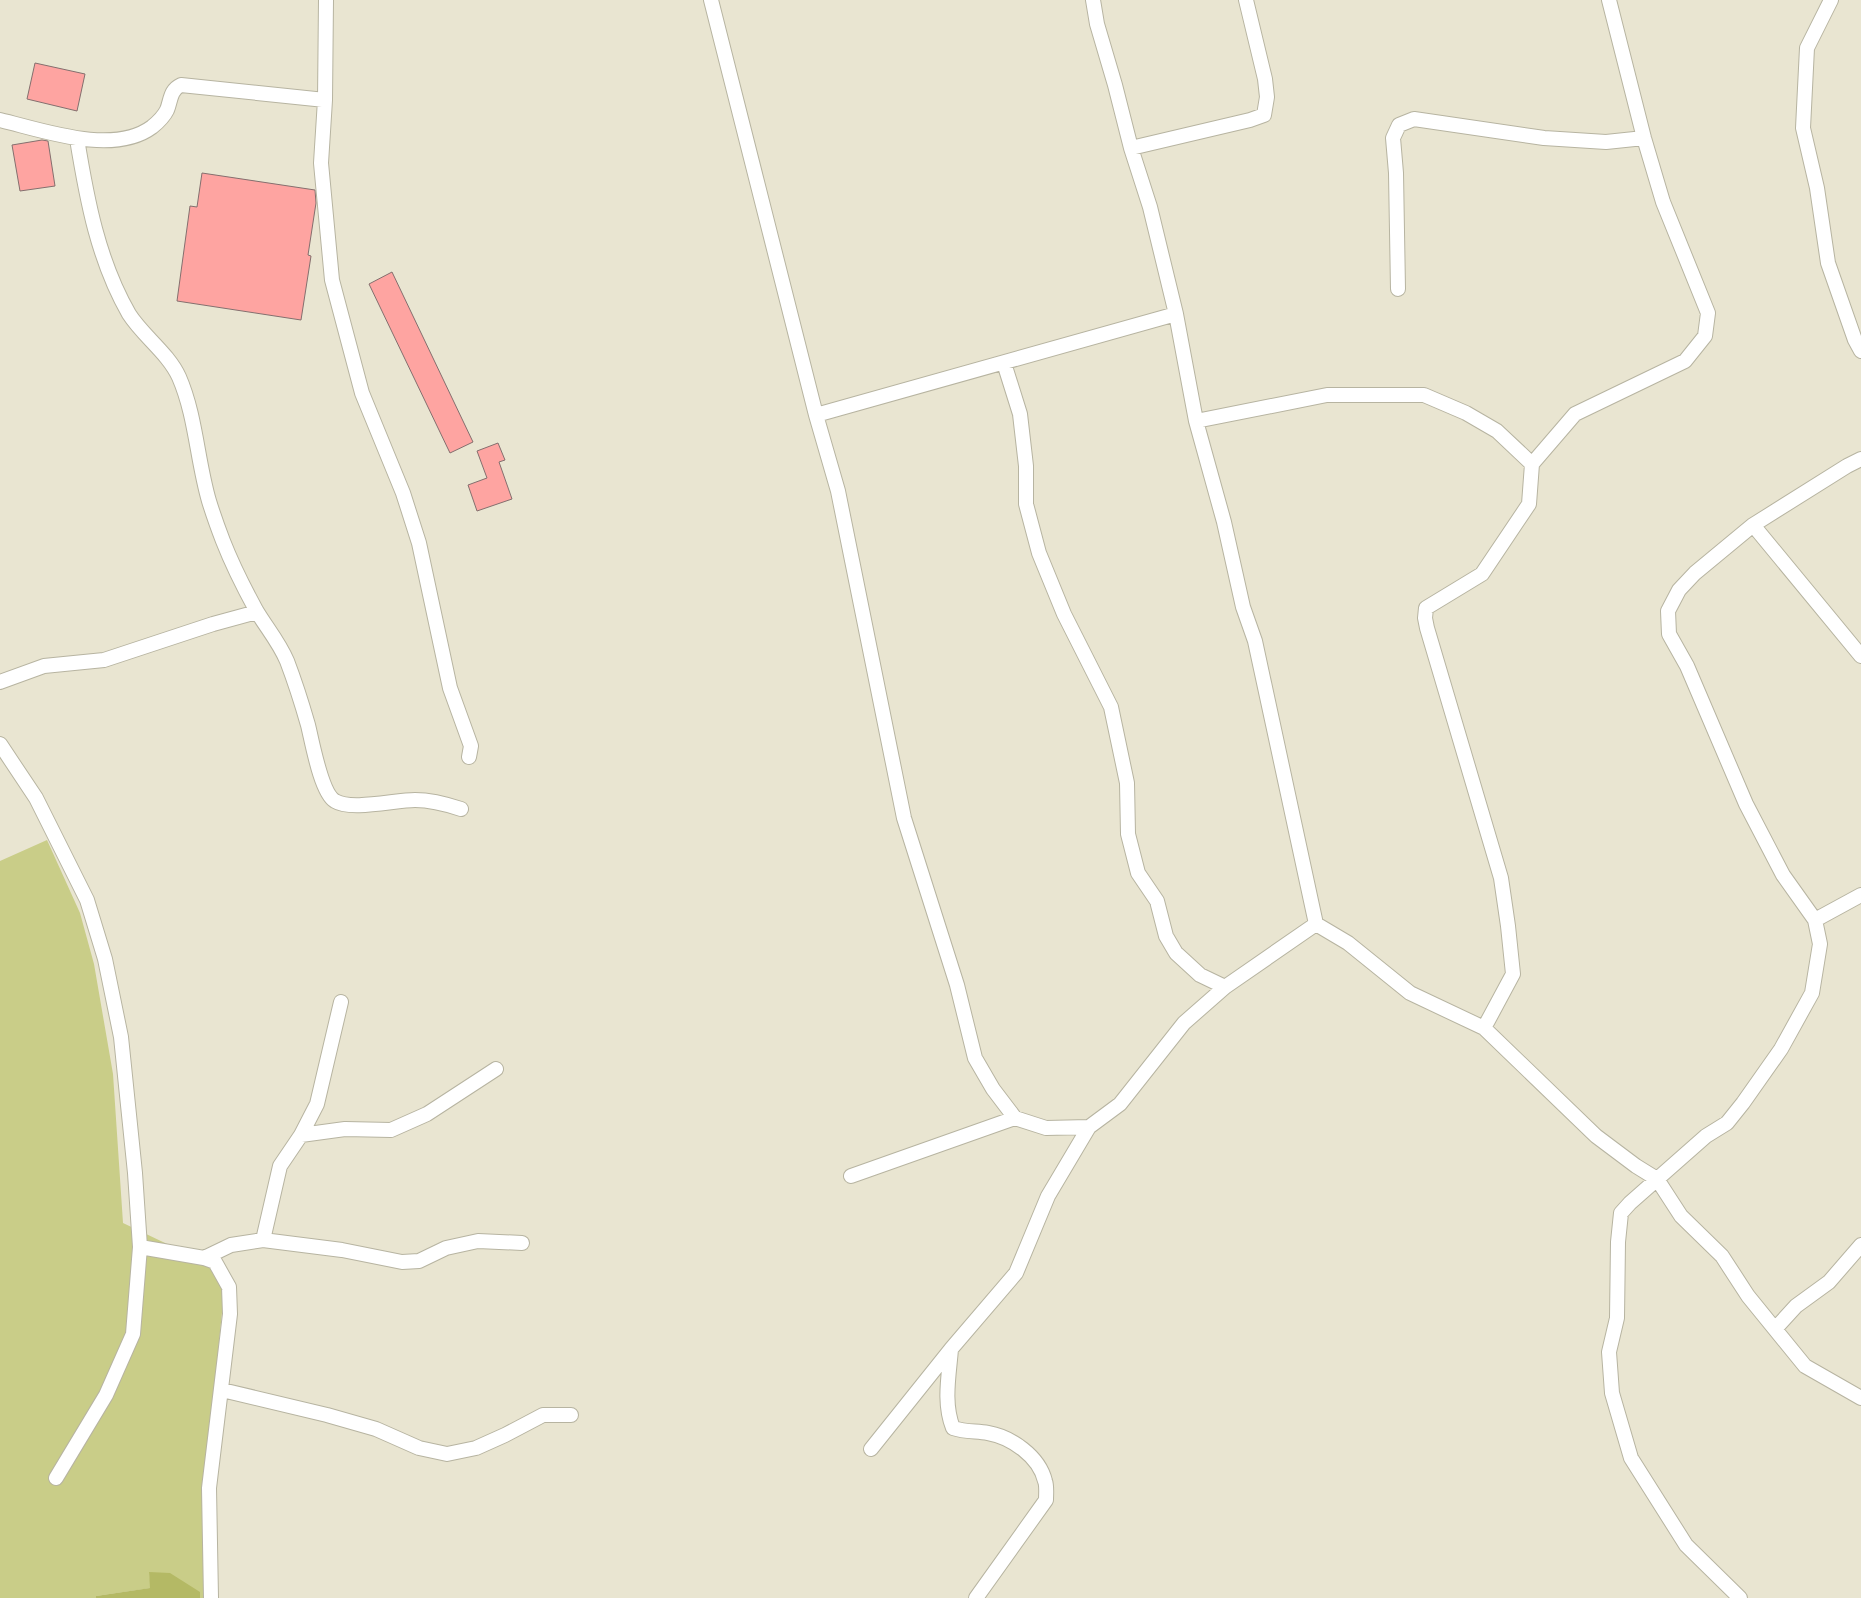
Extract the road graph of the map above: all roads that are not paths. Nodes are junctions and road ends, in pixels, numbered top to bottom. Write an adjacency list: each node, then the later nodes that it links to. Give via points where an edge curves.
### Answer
1 (326, 0): 7 (street)
2 (712, 0): 16 (street)
3 (1093, 0): 11 (street)
4 (1246, 0): 11 (street, via 1265,79 1264,115)
5 (1609, 0): 9 (street)
6 (1831, 0): 14 (street, via 1807,48 1803,128 1817,188 1828,263)
7 (325, 100): 10 (street, via 181,85 172,94 166,112 140,134 124,139); 25 (street, via 321,163 332,280 362,393 419,543 450,688 471,746)
8 (0, 120): 10 (street)
9 (1644, 138): 12 (street, via 1606,142 1544,138 1414,119 1399,125 1393,138); 19 (street, via 1663,202 1708,313 1705,336 1685,361 1575,414)
10 (77, 140): 21 (street, via 86,193 104,263 129,314 178,375 187,400 209,500 224,544)
11 (1131, 148): 13 (street, via 1150,207)
12 (1398, 289)
13 (1176, 314): 15 (street); 17 (street)
14 (1861, 351)
15 (1004, 363): 16 (street); 30 (street, via 1020,414 1026,466 1026,504 1039,553 1064,614 1111,707 1127,783 1128,834 1138,873 1157,901 1166,936 1176,953 1200,975)
16 (816, 416): 34 (street, via 838,491 904,818 957,985 975,1058)
17 (1196, 422): 19 (street, via 1327,395 1424,395 1498,431); 29 (street, via 1255,641)
18 (1861, 459): 20 (street)
19 (1532, 464): 32 (street, via 1529,504 1482,574 1426,608 1425,618 1501,878 1508,926 1513,974)
20 (1753, 525): 22 (street); 28 (street, via 1679,590 1668,611 1668,634 1687,666 1746,804 1783,875)
21 (257, 612): 23 (street, via 104,660 44,666); 26 (street, via 285,657 294,679 318,766 334,801 348,804 415,800)
22 (1861, 656)
23 (0, 682)
24 (0, 744): 42 (street, via 36,798 83,892 105,959 121,1037)
25 (469, 757)
26 (461, 809)
27 (1861, 895): 28 (street)
28 (1816, 920): 38 (street, via 1820,944 1812,992 1781,1049 1727,1123 1706,1136)
29 (1316, 924): 30 (street); 32 (street, via 1348,943 1410,993)
30 (1224, 987): 35 (street, via 1184,1023 1120,1104)
31 (341, 1002): 36 (street, via 317,1104)
32 (1484, 1028): 38 (street, via 1596,1136)
33 (496, 1069): 36 (street, via 428,1114 391,1130 345,1129)
34 (1015, 1118): 35 (street, via 1046,1128); 37 (street)
35 (1088, 1127): 45 (street, via 1048,1196 1016,1273)
36 (301, 1135): 39 (street, via 280,1166)
37 (851, 1176)
38 (1657, 1179): 44 (street, via 1681,1216 1722,1256); 53 (street, via 1621,1213 1617,1318 1609,1352 1612,1393 1631,1458 1686,1545)
39 (264, 1240): 40 (street, via 402,1262 419,1260 446,1248 478,1241); 43 (street, via 231,1245)
40 (522, 1243)
41 (1861, 1245): 44 (street, via 1829,1282 1796,1306)
42 (140, 1247): 43 (street); 50 (street, via 133,1334 106,1396)
43 (204, 1258): 46 (street, via 215,1262 229,1287 230,1314)
44 (1775, 1329): 47 (street, via 1805,1366)
45 (951, 1349): 49 (street); 52 (street, via 947,1399 954,1428 989,1433 1013,1442 1039,1464 1046,1481 1046,1500)
46 (222, 1390): 48 (street, via 327,1414 376,1429 419,1448 447,1454 476,1448 543,1416); 51 (street, via 209,1488)
47 (1861, 1398)
48 (571, 1414)
49 (870, 1449)
50 (56, 1478)
51 (212, 1598)
52 (976, 1598)
53 (1740, 1598)

